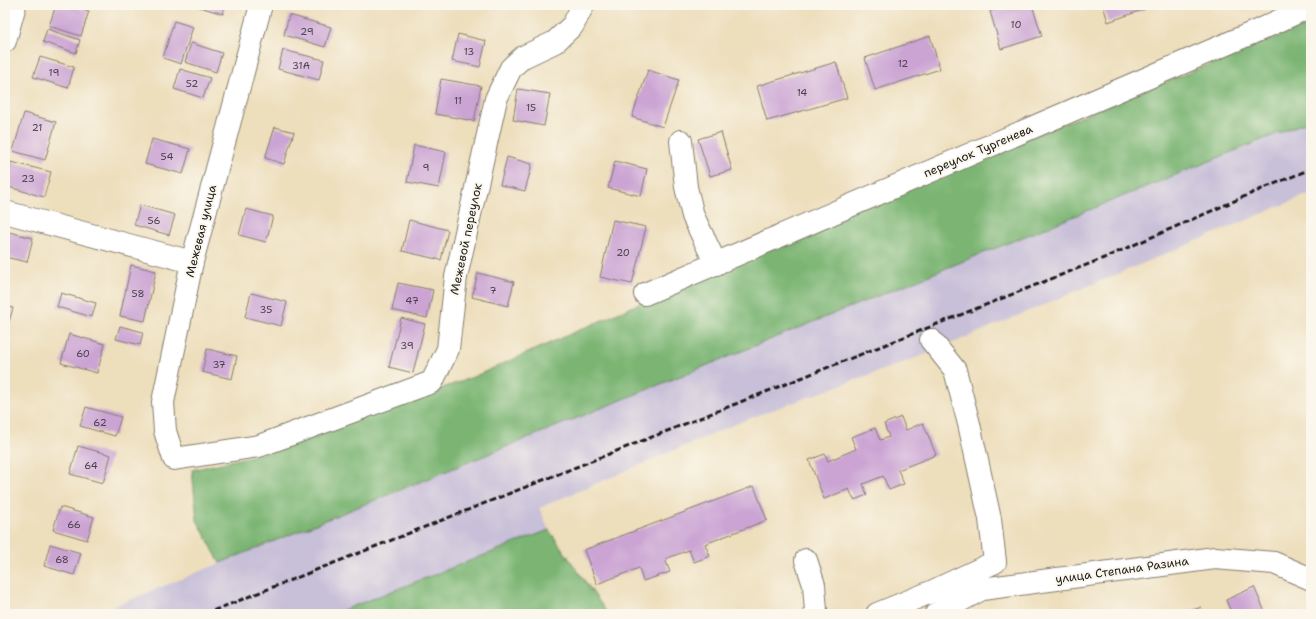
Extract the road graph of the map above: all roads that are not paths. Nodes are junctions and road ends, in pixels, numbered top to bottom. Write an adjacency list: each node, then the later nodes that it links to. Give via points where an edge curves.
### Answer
1 (15, 5): 5 (street)
2 (261, 5): 8 (street, Межевая улица)
3 (583, 5): 12 (street, Межевой переулок, via 573,25 555,42 523,57 512,68 496,99 456,277 448,348 432,382 259,446)
4 (1311, 6): 9 (street, переулок Тургенева)
5 (5, 41)
6 (681, 141): 9 (street, via 686,187 693,216)
7 (5, 212): 8 (street)
8 (192, 262): 12 (street, Межевая улица, via 163,402 165,431)
9 (716, 264): 10 (street, переулок Тургенева)
10 (645, 294)
11 (931, 340): 16 (street, via 955,370 990,519 995,562)
12 (174, 459)
13 (806, 560): 15 (street, via 814,585)
14 (1311, 579): 17 (street, улица Степана Разина, via 1274,563 1215,558 982,589)
15 (814, 614)
16 (877, 614)
17 (936, 614)

